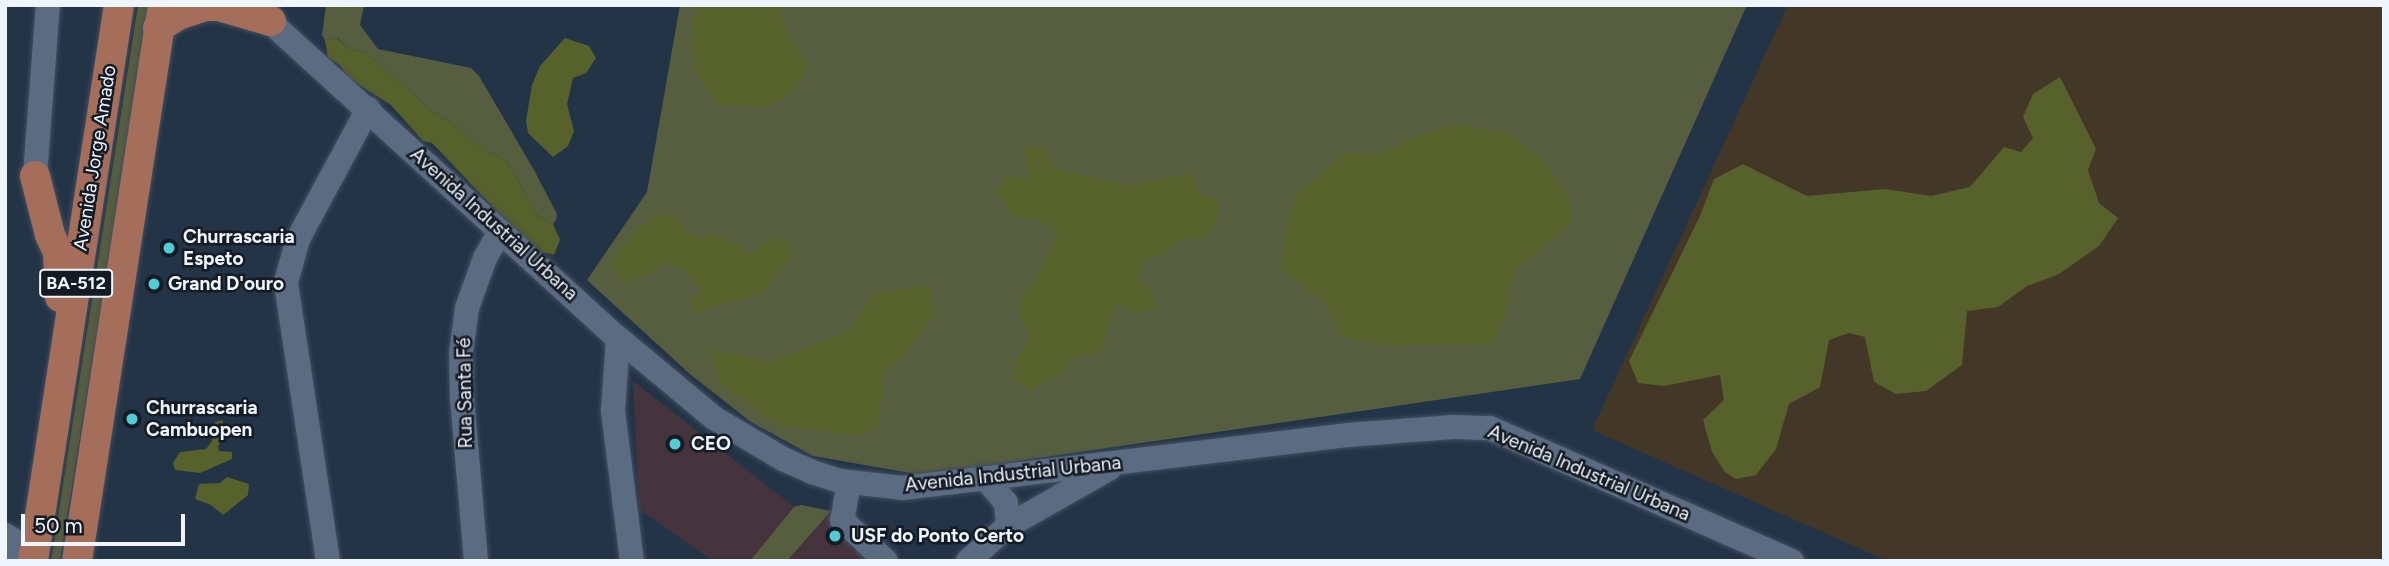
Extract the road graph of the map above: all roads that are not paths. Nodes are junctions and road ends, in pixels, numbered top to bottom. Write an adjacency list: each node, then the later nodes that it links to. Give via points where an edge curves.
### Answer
1 (48, 5): 6 (street)
2 (119, 5): 15 (main road, Avenida Jorge Amado / BA-512)
3 (263, 11): 4 (main road, via 205,6); 5 (street, Avenida Industrial Urbana)
4 (160, 17): 16 (main road, BA-512)
5 (368, 109): 7 (street, Avenida Industrial Urbana); 17 (street, via 298,239 286,282)
6 (35, 176): 15 (main road, via 58,252 61,289)
7 (499, 232): 8 (street, Avenida Industrial Urbana); 18 (street, Rua Santa Fé, via 467,309 461,354)
8 (618, 338): 11 (street, Avenida Industrial Urbana, via 714,418 783,459); 14 (street, via 614,411)
9 (1124, 461): 10 (street, Avenida Industrial Urbana); 12 (street); 22 (street, Avenida Industrial Urbana, via 1347,435 1490,428)
10 (986, 480): 11 (street, Avenida Industrial Urbana, via 903,488); 12 (street, via 1006,503)
11 (849, 482): 20 (street, via 842,520)
12 (1008, 526): 21 (street)
13 (5, 535): 15 (street)
14 (630, 549): 19 (street)
15 (28, 556)
16 (78, 561)
17 (328, 561)
18 (476, 561)
19 (652, 561)
20 (886, 561)
21 (968, 561)
22 (1793, 561)

